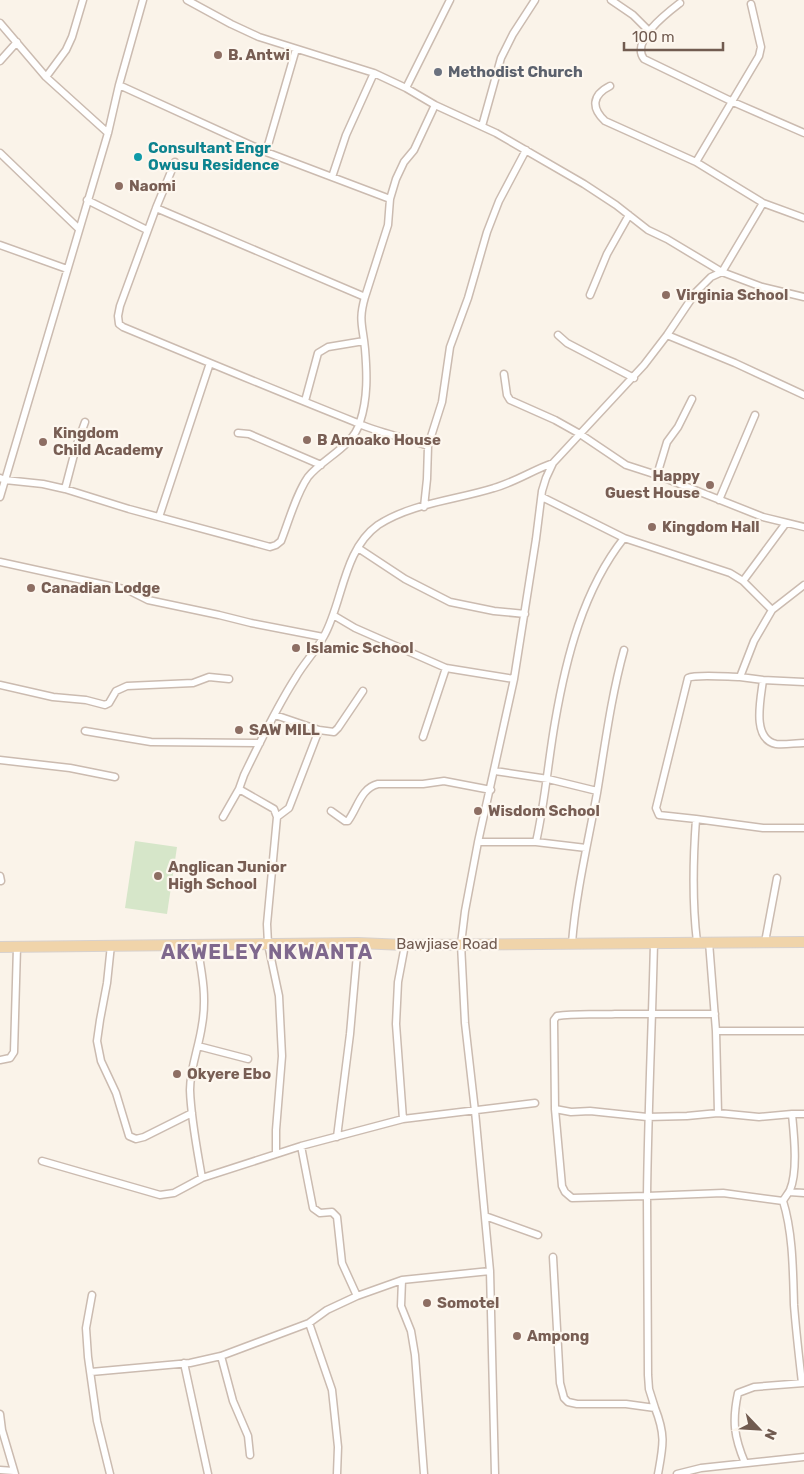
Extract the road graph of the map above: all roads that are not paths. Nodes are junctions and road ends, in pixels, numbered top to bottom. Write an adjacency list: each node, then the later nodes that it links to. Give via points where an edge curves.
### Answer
1 (83, 0): 15 (street, via 72,38)
2 (143, 0): 16 (street)
3 (187, 0): 12 (street, via 231,24)
4 (450, 0): 18 (street)
5 (535, 0): 21 (street, via 501,58)
6 (611, 0): 10 (street, via 633,14)
7 (680, 3): 10 (street)
8 (751, 4): 19 (street, via 761,47)
9 (0, 23): 11 (street)
10 (649, 31): 19 (street, via 640,50 644,60)
11 (17, 42): 13 (street); 15 (street)
12 (296, 49): 14 (street); 25 (street)
13 (0, 61)
14 (374, 73): 18 (street); 29 (street, via 346,135)
15 (46, 77): 22 (street)
16 (119, 85): 22 (street); 25 (street)
17 (610, 86): 28 (street, via 601,92 595,103 598,114 605,121)
18 (406, 88): 20 (street)
19 (732, 102): 23 (street); 28 (street)
20 (435, 105): 21 (street); 30 (street, via 414,150 400,170)
21 (482, 126): 24 (street)
22 (108, 133): 31 (street)
23 (804, 133)
24 (526, 150): 34 (street); 58 (street, via 499,202 480,253 450,347 442,402)
25 (266, 152): 29 (street)
26 (0, 153): 36 (street)
27 (175, 162): 33 (street)
28 (696, 162): 32 (street)
29 (332, 178): 30 (street)
30 (390, 199): 42 (street, via 388,225)
31 (87, 200): 36 (street); 37 (street)
32 (763, 203): 35 (street); 40 (street)
33 (156, 208): 37 (street); 42 (street)
34 (630, 215): 40 (street, via 648,230); 41 (street, via 607,254)
35 (804, 218)
36 (79, 229): 39 (street)
37 (147, 230): 47 (street, via 120,306 119,324)
38 (0, 245): 39 (street)
39 (67, 269): 62 (street)
40 (722, 272): 43 (street, via 762,287); 45 (street, via 710,277 696,292)
41 (590, 295)
42 (365, 297): 46 (street, via 360,320)
43 (804, 297)
44 (558, 335): 49 (street, via 567,343)
45 (667, 335): 49 (street); 50 (street, via 736,362)
46 (364, 341): 52 (street, via 328,347 318,352); 55 (street, via 366,396)
47 (210, 363): 52 (street); 68 (street)
48 (504, 374): 57 (street, via 506,395 510,400)
49 (634, 378): 57 (street)
50 (804, 395)
51 (692, 399): 61 (street, via 667,442)
52 (305, 401): 55 (street)
53 (755, 415): 66 (street)
54 (85, 422): 63 (street)
55 (360, 424): 58 (street); 60 (street)
56 (238, 433): 60 (street, via 249,434)
57 (580, 434): 59 (street); 61 (street, via 626,465)
58 (428, 446): 67 (street)
59 (553, 463): 65 (street); 67 (street, via 496,488)
60 (321, 465): 68 (street, via 299,494 281,541 270,547)
61 (657, 476): 66 (street)
62 (3, 479): 63 (street); 64 (street)
63 (65, 489): 68 (street)
64 (0, 497)
65 (542, 497): 71 (street); 77 (street)
66 (719, 500): 69 (street)
67 (424, 507): 72 (street, via 409,510 381,524)
68 (159, 516)
69 (786, 523): 70 (street); 74 (street)
70 (804, 527)
71 (624, 538): 74 (street, via 730,573); 98 (street, via 595,584 580,621 555,721)
72 (358, 548): 77 (street, via 405,579 450,602); 78 (street)
73 (0, 562): 79 (street, via 128,590 148,600)
74 (743, 581): 76 (street)
75 (804, 585): 76 (street)
76 (772, 610): 82 (street, via 754,641)
77 (525, 614): 84 (street)
78 (333, 615): 79 (street); 81 (street)
79 (324, 636): 89 (street)
80 (624, 650): 101 (street, via 611,699)
81 (446, 668): 84 (street); 92 (street)
82 (740, 677): 85 (street); 105 (street, via 697,675 688,678 656,808 659,814)
83 (228, 679): 87 (street, via 127,686 116,691 105,706)
84 (514, 679): 96 (street)
85 (763, 680): 86 (street); 94 (street, via 759,717 763,736 775,744)
86 (804, 682)
87 (0, 686)
88 (362, 691): 90 (street, via 334,732)
89 (274, 715): 90 (street); 93 (street)
90 (319, 730): 103 (street, via 289,808)
91 (85, 731): 93 (street, via 150,742)
92 (423, 738)
93 (260, 743): 99 (street)
94 (804, 743)
95 (0, 760): 97 (street)
96 (495, 771): 98 (street); 100 (street)
97 (115, 777)
98 (548, 779): 101 (street); 108 (street)
99 (239, 789): 103 (street, via 274,809); 104 (street)
100 (491, 790): 102 (street, via 444,780 423,784 378,784 364,792 348,821); 107 (street)
101 (597, 791): 109 (street)
102 (331, 810)
103 (277, 816): 119 (street)
104 (223, 817)
105 (696, 819): 106 (street, via 763,828); 113 (street, via 693,887)
106 (804, 828)
107 (478, 842): 108 (street); 120 (street)
108 (536, 842): 109 (street)
109 (586, 848): 121 (street)
110 (0, 876): 112 (street)
111 (777, 878): 115 (street)
112 (1, 881)
113 (697, 942): 114 (main road, Bawjiase Road); 118 (main road, Bawjiase Road)
114 (709, 942): 115 (main road, Bawjiase Road); 128 (street)
115 (764, 942): 116 (main road, Bawjiase Road)
116 (804, 942)
117 (358, 943): 119 (main road, Bawjiase Road); 124 (main road, Bawjiase Road); 143 (street)
118 (654, 943): 121 (main road, Bawjiase Road); 127 (street)
119 (268, 944): 123 (main road, Bawjiase Road); 145 (street, via 279,996 282,1056)
120 (461, 944): 121 (main road, Bawjiase Road); 124 (main road, Bawjiase Road); 136 (street, via 465,1023)
121 (572, 944)
122 (111, 945): 123 (main road, Bawjiase Road); 126 (main road, Bawjiase Road); 137 (street, via 97,1041 101,1061 116,1094 129,1136 136,1139 144,1137)
123 (197, 945): 131 (street, via 205,990)
124 (405, 945): 142 (street, via 398,982 396,1024)
125 (0, 947): 126 (main road, Bawjiase Road)
126 (17, 947): 133 (street, via 14,1052 10,1058)
127 (653, 1014): 128 (street); 135 (street, via 557,1016 554,1020); 141 (street)
128 (714, 1014): 129 (street)
129 (716, 1031): 130 (street); 138 (street)
130 (804, 1031)
131 (198, 1046): 132 (street); 137 (street, via 191,1073)
132 (248, 1059)
133 (0, 1060)
134 (535, 1103): 136 (street)
135 (555, 1109): 141 (street); 150 (street, via 562,1186 568,1195 572,1198)
136 (475, 1111): 142 (street); 152 (street)
137 (192, 1113): 147 (street)
138 (718, 1113): 139 (street, via 759,1117); 141 (street)
139 (792, 1114): 140 (street); 148 (street, via 794,1156)
140 (804, 1114)
141 (648, 1117): 150 (street)
142 (403, 1119): 143 (street)
143 (337, 1137): 144 (street)
144 (301, 1146): 145 (street); 158 (street, via 313,1208 320,1213 332,1212 337,1217 342,1263)
145 (276, 1154): 147 (street)
146 (42, 1161): 147 (street, via 160,1195 174,1193)
147 (202, 1178)
148 (789, 1192): 149 (street); 151 (street)
149 (804, 1193)
150 (647, 1196): 151 (street, via 723,1193); 164 (street, via 648,1374)
151 (784, 1200): 163 (street)
152 (484, 1216): 153 (street); 155 (street)
153 (538, 1235)
154 (553, 1257): 164 (street, via 564,1398 577,1404 626,1404)
155 (490, 1271): 156 (street); 175 (street)
156 (402, 1280): 158 (street); 174 (street, via 401,1306 411,1331 415,1355)
157 (92, 1296): 162 (street, via 86,1328)
158 (357, 1296): 159 (street, via 327,1310)
159 (309, 1323): 160 (street); 173 (street, via 332,1390 338,1447)
160 (221, 1356): 161 (street); 166 (street, via 233,1400 248,1436)
161 (184, 1363): 162 (street); 172 (street)
162 (91, 1372): 171 (street, via 97,1421)
163 (803, 1383): 168 (street, via 754,1387 738,1393 734,1430)
164 (655, 1408): 176 (street, via 663,1437)
165 (0, 1414): 170 (street)
166 (250, 1455)
167 (804, 1457): 168 (street)
168 (745, 1463): 177 (street)
169 (0, 1470): 170 (street)
170 (14, 1473)
171 (110, 1474)
172 (208, 1474)
173 (336, 1474)
174 (424, 1474)
175 (495, 1474)
176 (658, 1474)
177 (677, 1474)

